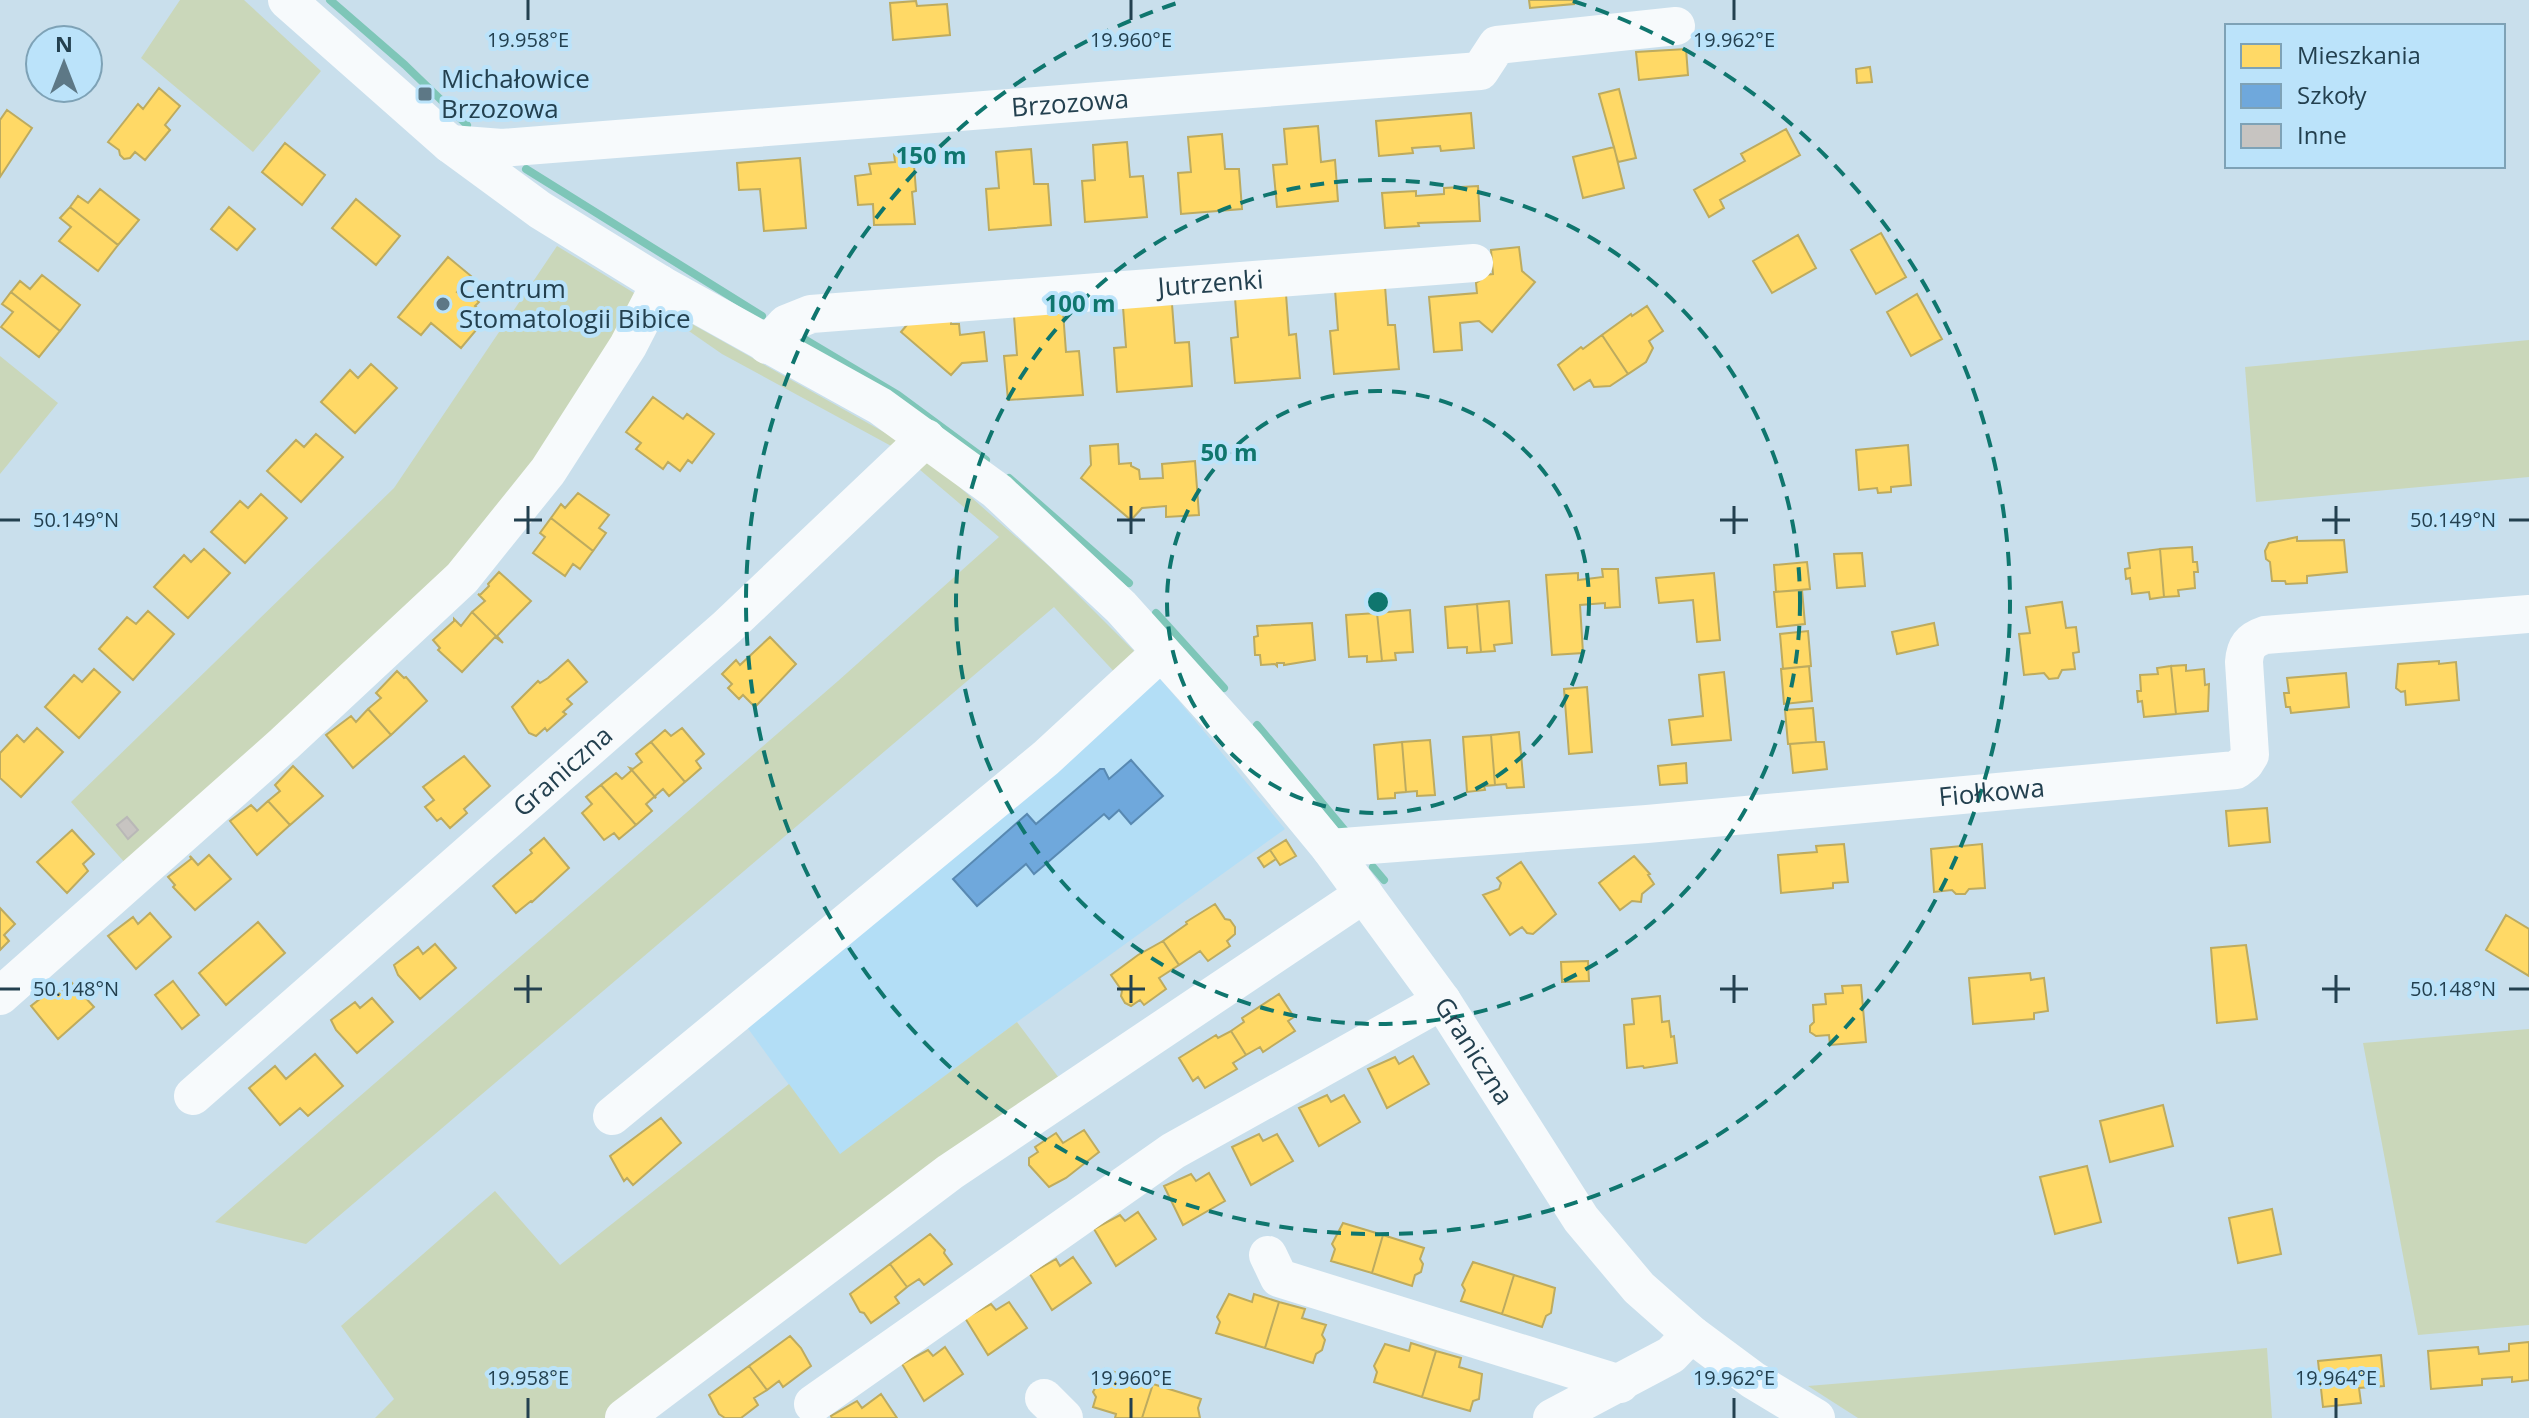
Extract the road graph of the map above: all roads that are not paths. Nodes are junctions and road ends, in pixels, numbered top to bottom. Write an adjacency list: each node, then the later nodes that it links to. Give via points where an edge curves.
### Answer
1 (287, 0): 3 (street, Graniczna)
2 (1676, 26): 3 (street, Brzozowa, via 1497,45 1480,71 502,148)
3 (450, 144): 5 (street, Graniczna, via 540,210)
4 (1474, 263): 6 (street, Jutrzenki, via 811,314 786,324)
5 (660, 284): 6 (street, Graniczna); 12 (street, via 628,346 548,471 462,578)
6 (767, 345): 7 (street, Graniczna, via 880,406)
7 (926, 438): 9 (street, Graniczna, via 997,491 1121,607); 14 (street, Graniczna, via 727,627)
8 (2529, 614): 10 (street, Fiołkowa, via 2255,638 2244,662 2250,755 2236,770)
9 (1161, 652): 10 (street, Graniczna); 15 (street, via 1046,758)
10 (1330, 848): 11 (street, Graniczna)
11 (1364, 894): 13 (street, Graniczna); 20 (street, via 950,1172)
12 (0, 996)
13 (1442, 1001): 17 (street, Graniczna, via 1581,1219 1639,1288); 19 (street, via 1173,1151)
14 (193, 1096)
15 (612, 1116)
16 (1268, 1255): 18 (street, via 1279,1278)
17 (1691, 1334): 18 (street, via 1671,1355); 22 (street, Graniczna)
18 (1620, 1384): 21 (street)
19 (813, 1404)
20 (624, 1418)
21 (1552, 1418)
22 (1816, 1418)

